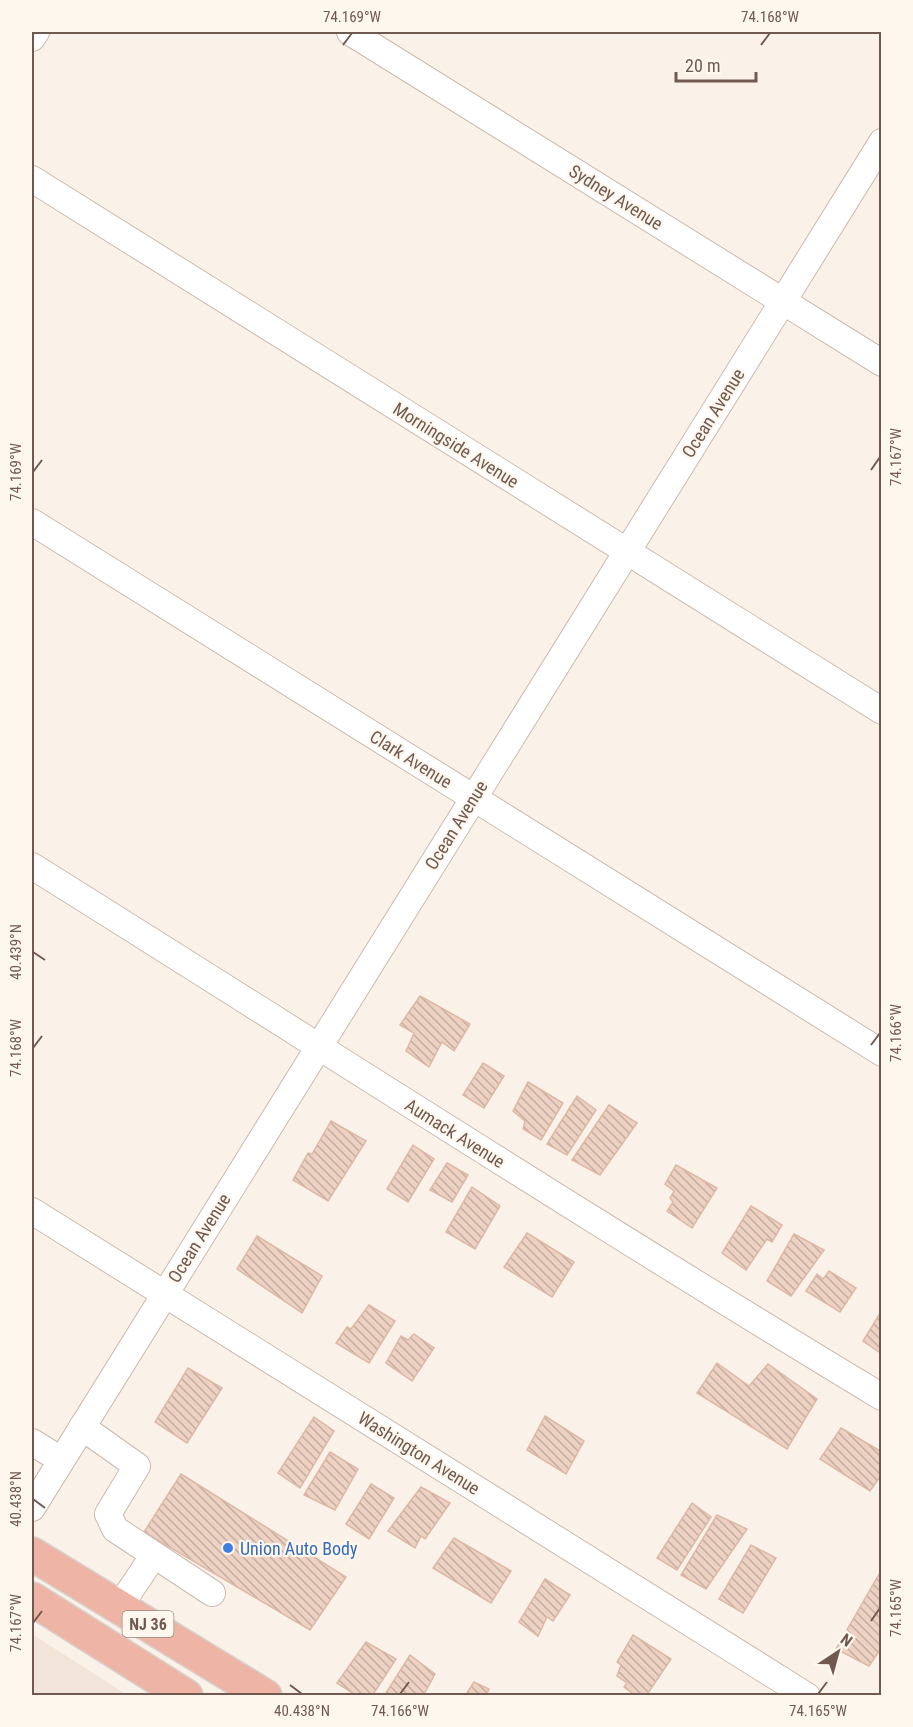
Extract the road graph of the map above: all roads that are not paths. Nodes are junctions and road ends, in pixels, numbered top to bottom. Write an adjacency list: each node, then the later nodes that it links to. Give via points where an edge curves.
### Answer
1 (36, 32): 3 (street)
2 (350, 32): 6 (street, Sydney Avenue)
3 (32, 38)
4 (882, 142): 6 (street, Ocean Avenue)
5 (32, 179): 9 (street, Morningside Avenue)
6 (783, 302): 7 (street, Sydney Avenue); 9 (street, Ocean Avenue)
7 (882, 363)
8 (32, 522): 11 (street, Clark Avenue)
9 (627, 551): 10 (street, Morningside Avenue); 11 (street, Ocean Avenue)
10 (882, 711)
11 (473, 797): 13 (street, Ocean Avenue); 14 (street, Clark Avenue)
12 (32, 866): 13 (street, Aumack Avenue)
13 (319, 1046): 16 (street, Ocean Avenue); 17 (street, Aumack Avenue)
14 (882, 1053)
15 (32, 1210): 16 (street, Washington Avenue)
16 (165, 1294): 18 (street, Ocean Avenue); 29 (street, Washington Avenue)
17 (882, 1397)
18 (82, 1427): 20 (street, Ocean Avenue); 23 (street, via 137,1466 108,1514 115,1529)
19 (32, 1442): 20 (street)
20 (61, 1460): 21 (street, Ocean Avenue)
21 (32, 1508)
22 (32, 1554): 26 (highway, NJ 36)
23 (153, 1555): 24 (street); 26 (street)
24 (212, 1593)
25 (32, 1599): 27 (highway, NJ 36)
26 (119, 1606): 28 (highway, NJ 36)
27 (186, 1695)
28 (265, 1695)
29 (807, 1695)

